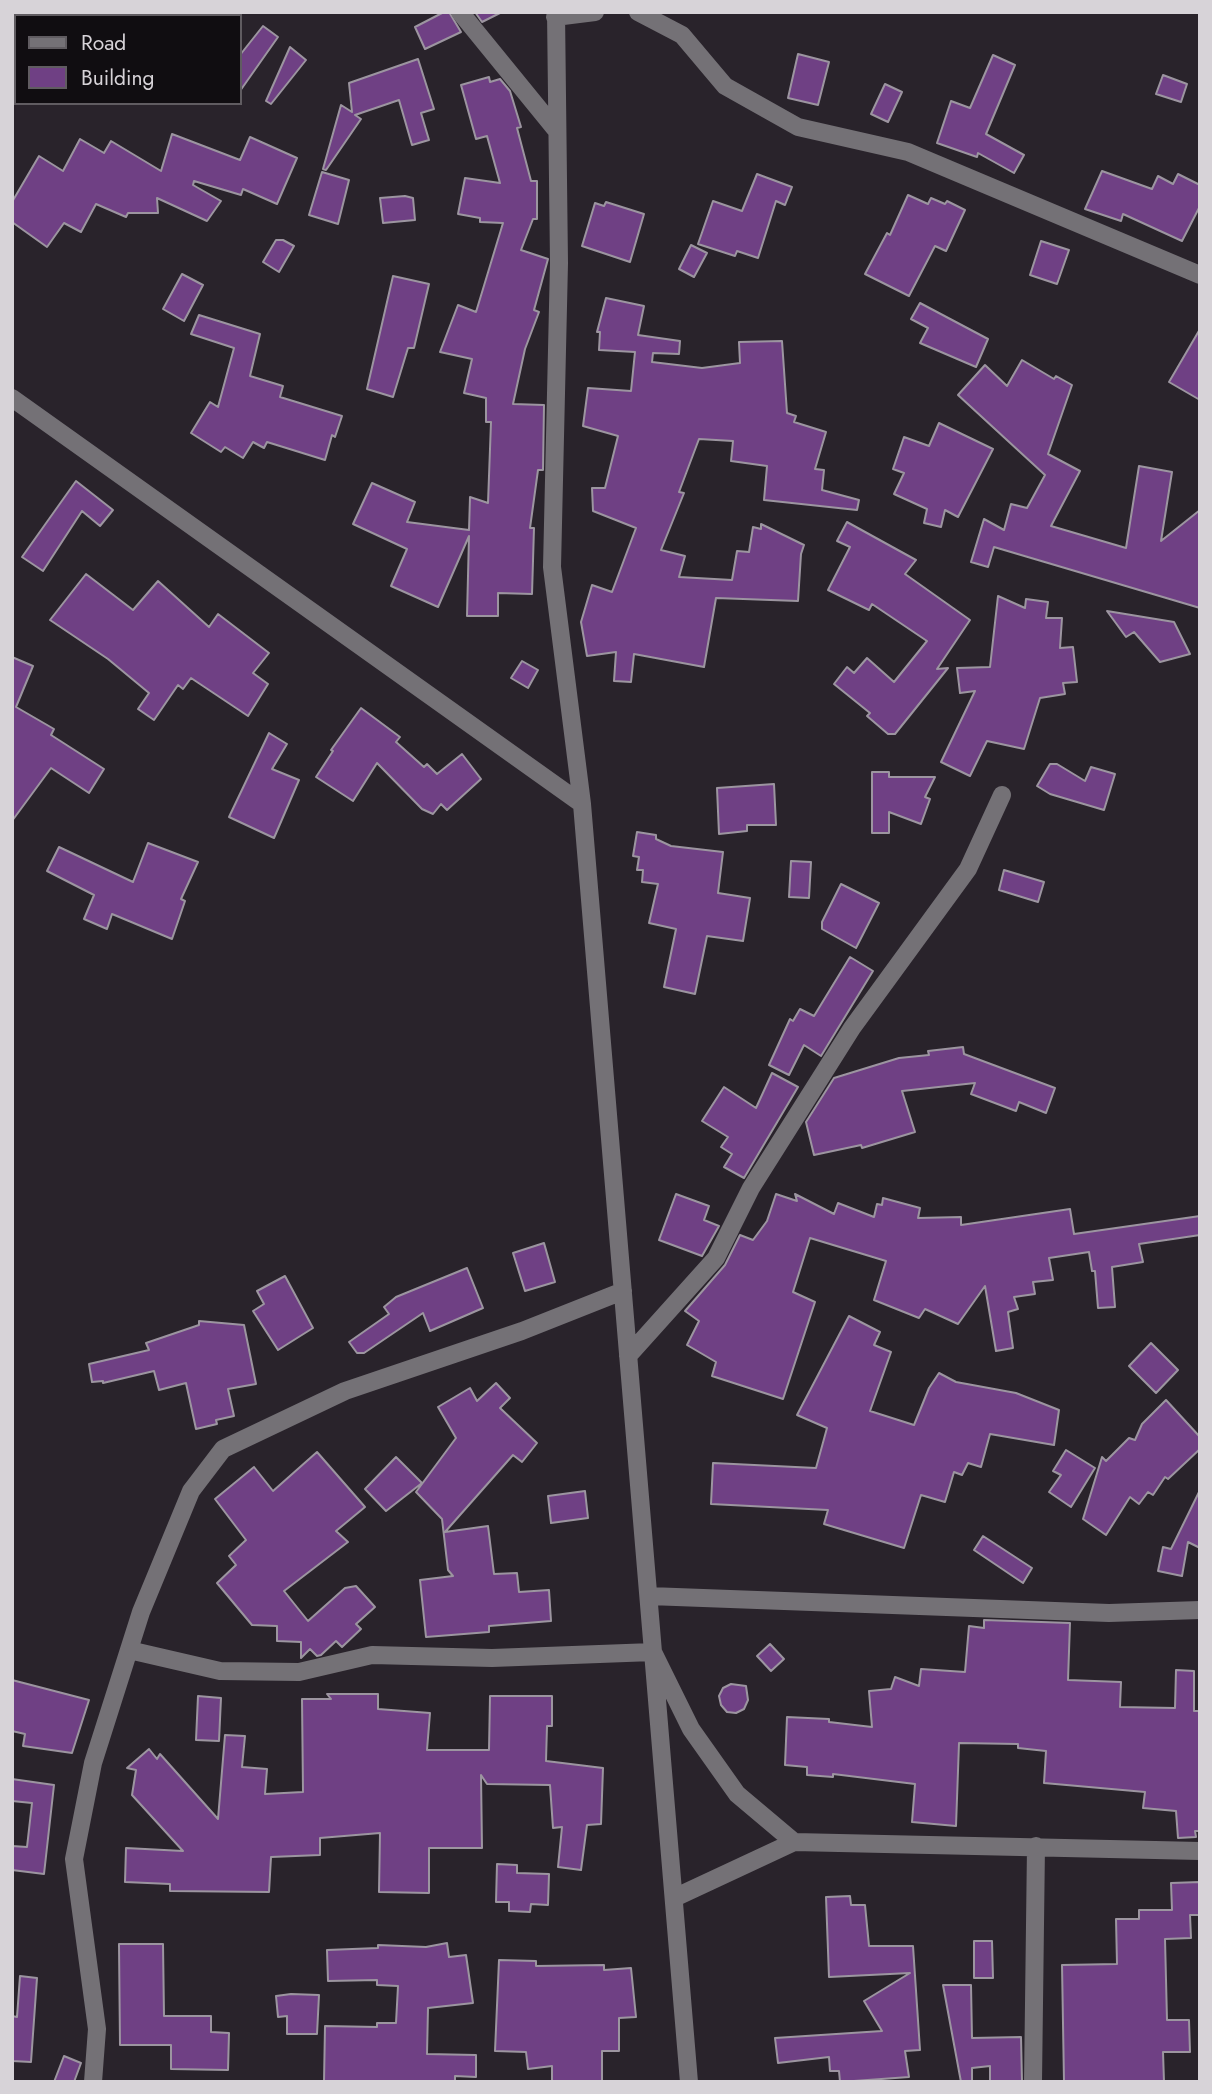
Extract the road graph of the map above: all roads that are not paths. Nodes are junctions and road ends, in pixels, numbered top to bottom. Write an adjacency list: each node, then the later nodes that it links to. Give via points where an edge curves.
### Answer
1 (460, 12): 5 (street)
2 (595, 12): 4 (street)
3 (638, 12): 6 (street, via 682,34 725,86 798,127 908,152)
4 (555, 15): 5 (street)
5 (557, 131): 9 (street, via 559,263 552,567)
6 (1200, 275)
7 (12, 398): 9 (street)
8 (1002, 795): 11 (street, via 968,869 852,1028 751,1188 716,1258)
9 (582, 804): 10 (street)
10 (623, 1291): 11 (street); 14 (street, via 522,1332 345,1391 223,1449 191,1490)
11 (628, 1356): 12 (street)
12 (649, 1597): 13 (street, via 1109,1613); 15 (street)
13 (1200, 1610)
14 (129, 1650): 15 (street, via 220,1671 299,1672 372,1655 492,1658); 20 (street, via 93,1763 74,1859 97,2029)
15 (653, 1652): 16 (street, via 691,1729 737,1794); 19 (street)
16 (794, 1842): 17 (street); 19 (street)
17 (1036, 1846): 18 (street); 22 (street)
18 (1200, 1851)
19 (674, 1898): 21 (street)
20 (93, 2082)
21 (690, 2082)
22 (1033, 2082)

